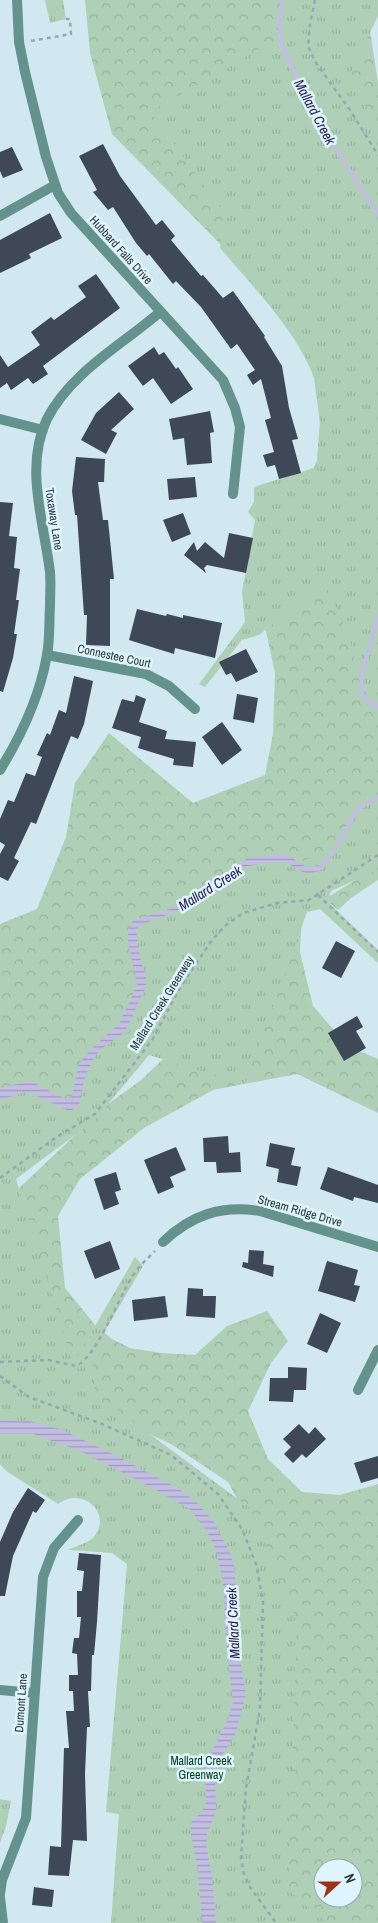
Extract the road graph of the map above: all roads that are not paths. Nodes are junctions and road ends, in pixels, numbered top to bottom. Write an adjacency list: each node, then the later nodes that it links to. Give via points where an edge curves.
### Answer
1 (18, 0): 2 (street, Hubbard Falls Drive, via 18,33 24,72)
2 (55, 185): 3 (street); 4 (street, Hubbard Falls Drive, via 72,214)
3 (0, 216)
4 (160, 312): 6 (street, Toxaway Lane, via 79,377 59,400); 7 (street, Hubbard Falls Drive, via 223,380 236,408 240,427)
5 (0, 419): 6 (street)
6 (42, 430): 8 (street, Toxaway Lane, via 36,458 36,484 50,574)
7 (233, 494)
8 (47, 655): 9 (street, Connestee Court, via 146,674 169,686); 10 (street, Toxaway Lane, via 29,712)
9 (195, 709)
10 (0, 770)
11 (163, 1242): 12 (street, Stream Ridge Drive, via 199,1216 217,1210 241,1208)
12 (378, 1247)
13 (378, 1350): 14 (street)
14 (358, 1390)
15 (78, 1520): 17 (street, Dumont Lane, via 54,1548 43,1577)
16 (0, 1690): 17 (street)
17 (34, 1693): 18 (street, Dumont Lane, via 26,1818 2,1880)
18 (0, 1896): 19 (street, Dumont Lane)
19 (2, 1923)

